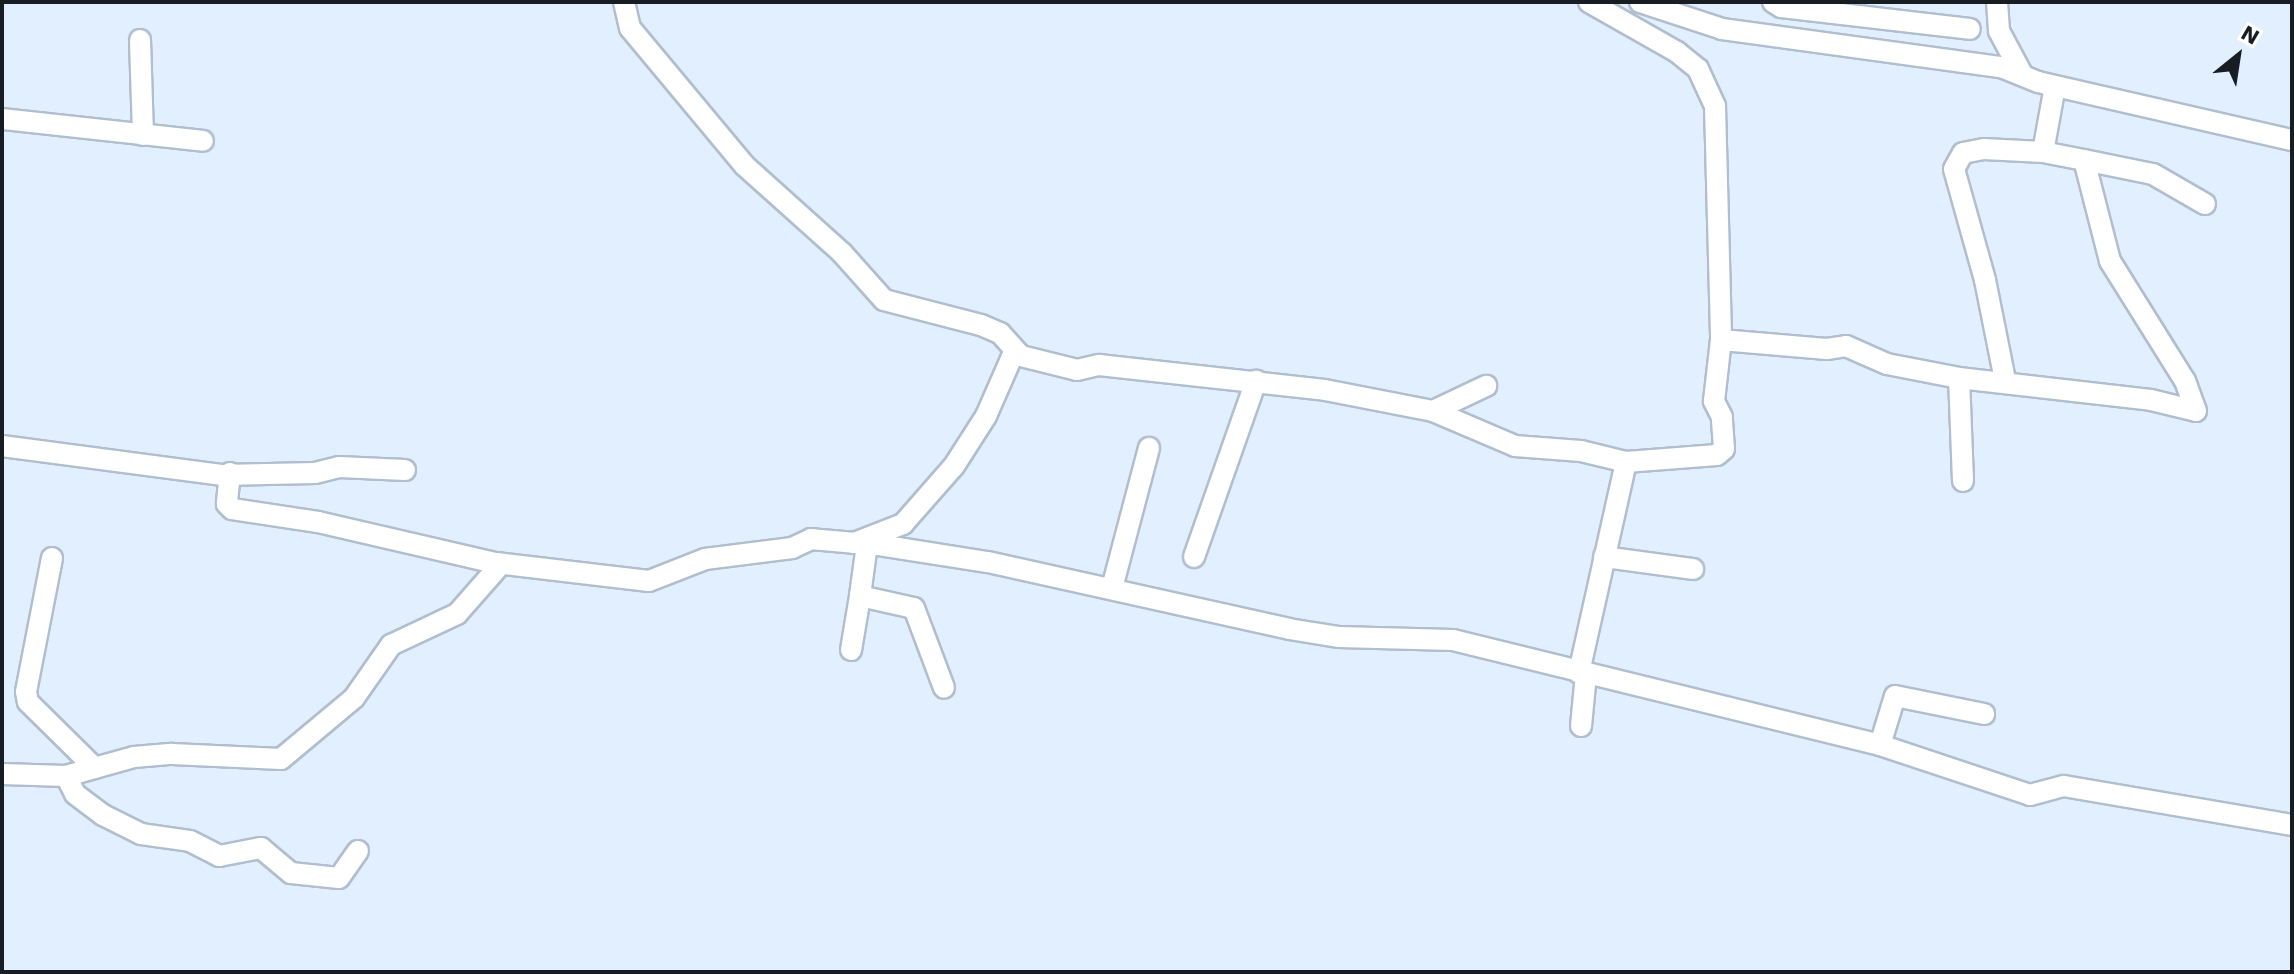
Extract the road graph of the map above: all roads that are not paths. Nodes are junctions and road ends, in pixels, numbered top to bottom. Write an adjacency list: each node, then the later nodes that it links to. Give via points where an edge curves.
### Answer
1 (624, 2): 19 (street, via 630,28 744,165 842,253 884,300 981,325 1000,333)
2 (1589, 2): 18 (street, via 1698,69 1715,106)
3 (1640, 2): 9 (street, via 1722,29)
4 (1773, 2): 6 (street)
5 (1997, 2): 9 (street, via 1999,31)
6 (1911, 12): 7 (street)
7 (1970, 29)
8 (140, 40): 12 (street)
9 (2022, 74): 10 (street)
10 (2055, 86): 13 (street); 15 (street)
11 (2, 119): 12 (street)
12 (143, 135): 14 (street)
13 (2292, 140)
14 (203, 141)
15 (2043, 152): 16 (street); 21 (street, via 1963,153 1954,169 1985,280)
16 (2084, 160): 17 (street, via 2153,174); 21 (street, via 2110,261 2185,381 2196,411)
17 (2205, 204)
18 (1721, 340): 20 (street, via 1846,346 1887,364); 27 (street, via 1714,401 1722,417 1724,449 1717,455)
19 (1015, 350): 22 (street, via 1077,370 1099,365); 31 (street, via 986,416 954,466 903,524)
20 (1959, 378): 21 (street); 30 (street)
21 (2005, 380)
22 (1256, 381): 24 (street); 32 (street)
23 (1486, 386): 24 (street)
24 (1433, 411): 27 (street, via 1515,446)
25 (2, 446): 29 (street)
26 (1149, 448): 37 (street)
27 (1626, 462): 33 (street)
28 (405, 470): 29 (street)
29 (230, 473): 35 (street, via 227,504 232,509 318,522)
30 (1963, 481)
31 (860, 543): 35 (street, via 811,539 792,548 705,559 649,581); 37 (street); 38 (street)
32 (1194, 557)
33 (1604, 557): 36 (street); 40 (street)
34 (52, 558): 45 (street, via 28,702)
35 (501, 564): 45 (street, via 457,614 391,645 354,698 281,759 172,754)
36 (1693, 569)
37 (1112, 588): 40 (street, via 1326,635 1453,640)
38 (860, 596): 39 (street); 41 (street, via 914,608)
39 (851, 650)
40 (1582, 674): 43 (street); 44 (street)
41 (944, 688)
42 (1984, 714): 44 (street, via 1895,696)
43 (1581, 726)
44 (1880, 745): 48 (street, via 2030,795 2064,786)
45 (95, 768): 47 (street)
46 (2, 774): 47 (street)
47 (66, 776): 49 (street, via 75,794 103,815 141,834 190,841 219,856 261,848 291,873 339,878)
48 (2292, 825)
49 (358, 851)

